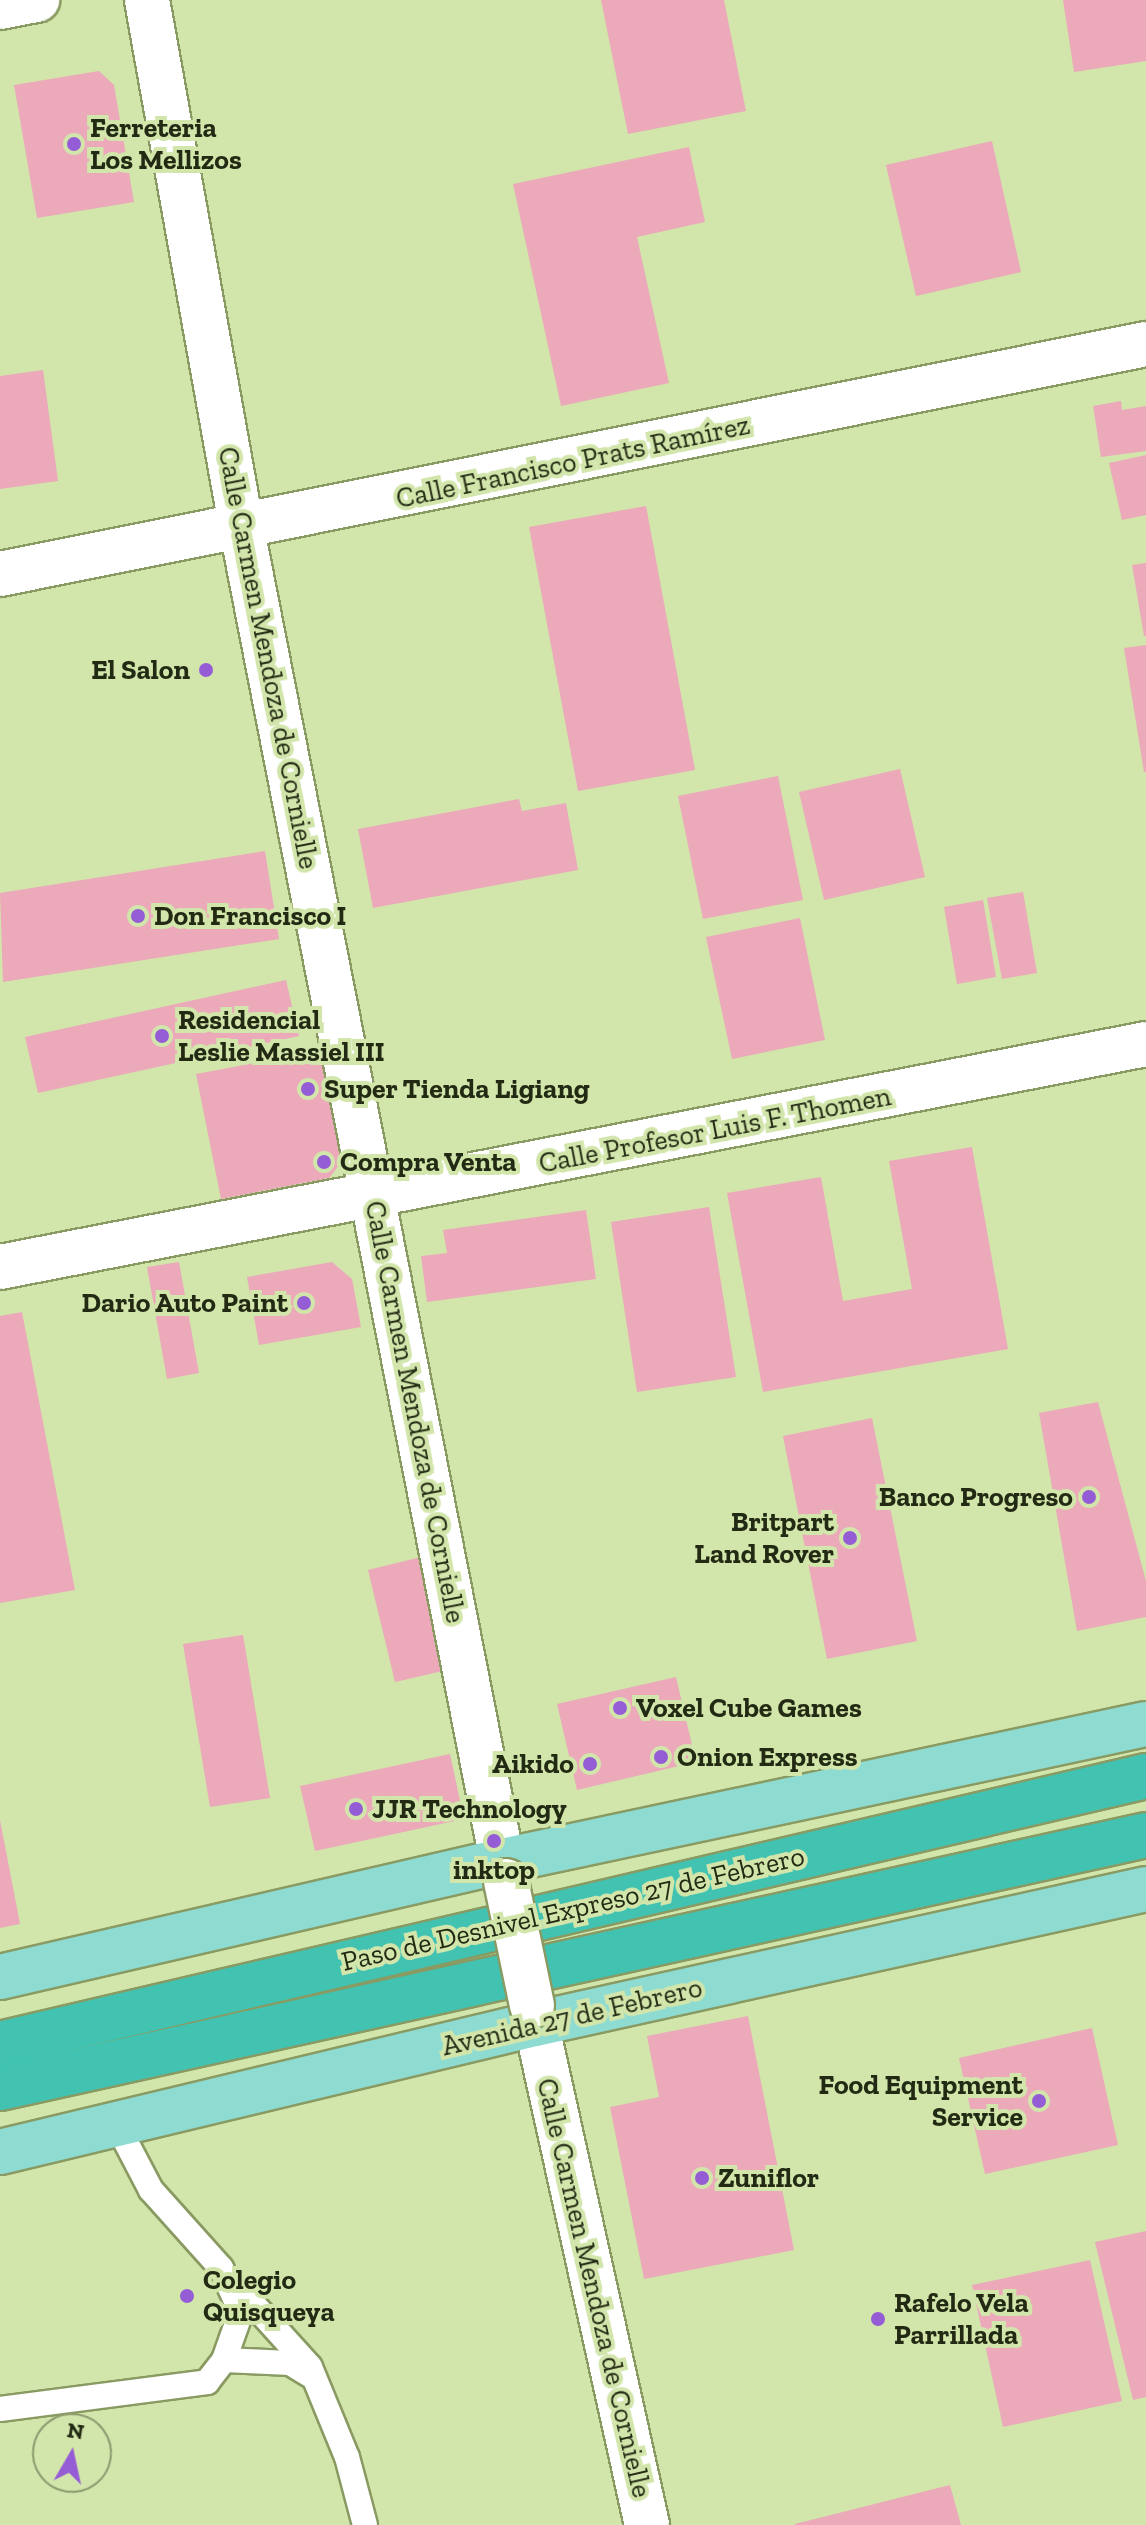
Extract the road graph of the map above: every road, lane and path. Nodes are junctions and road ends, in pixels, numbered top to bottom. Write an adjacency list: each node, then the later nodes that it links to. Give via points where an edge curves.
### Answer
1 (37, 0): 3 (street)
2 (147, 0): 5 (street, Calle Carmen Mendoza de Cornielle)
3 (0, 7)
4 (1146, 344): 5 (street, Calle Francisco Prats Ramírez)
5 (242, 530): 6 (street, Calle Francisco Prats Ramírez); 8 (street, Calle Carmen Mendoza de Cornielle)
6 (0, 574)
7 (1146, 1044): 8 (street, Calle Profesor Luis F. Thomen)
8 (374, 1198): 9 (street, Calle Profesor Luis F. Thomen); 13 (street, Calle Carmen Mendoza de Cornielle)
9 (0, 1267)
10 (1146, 1724): 13 (main road)
11 (1146, 1776): 17 (highway, Paso de Desnivel Expreso 27 de Febrero)
12 (1146, 1835): 18 (highway, Paso de Desnivel Expreso 27 de Febrero)
13 (504, 1871): 15 (main road); 16 (street, Calle Carmen Mendoza de Cornielle, bridge)
14 (1146, 1889): 16 (main road, Avenida 27 de Febrero)
15 (0, 1977)
16 (534, 2014): 19 (main road, Avenida 27 de Febrero); 26 (street, Calle Carmen Mendoza de Cornielle)
17 (0, 2044)
18 (0, 2088)
19 (117, 2125): 20 (main road, Avenida 27 de Febrero); 21 (lane, via 151,2190)
20 (0, 2152)
21 (221, 2268): 22 (lane, via 241,2312); 23 (lane)
22 (224, 2360): 23 (lane, via 290,2363); 24 (lane, via 207,2382)
23 (315, 2378): 25 (lane, via 347,2457)
24 (0, 2409)
25 (365, 2525)
26 (647, 2525)

